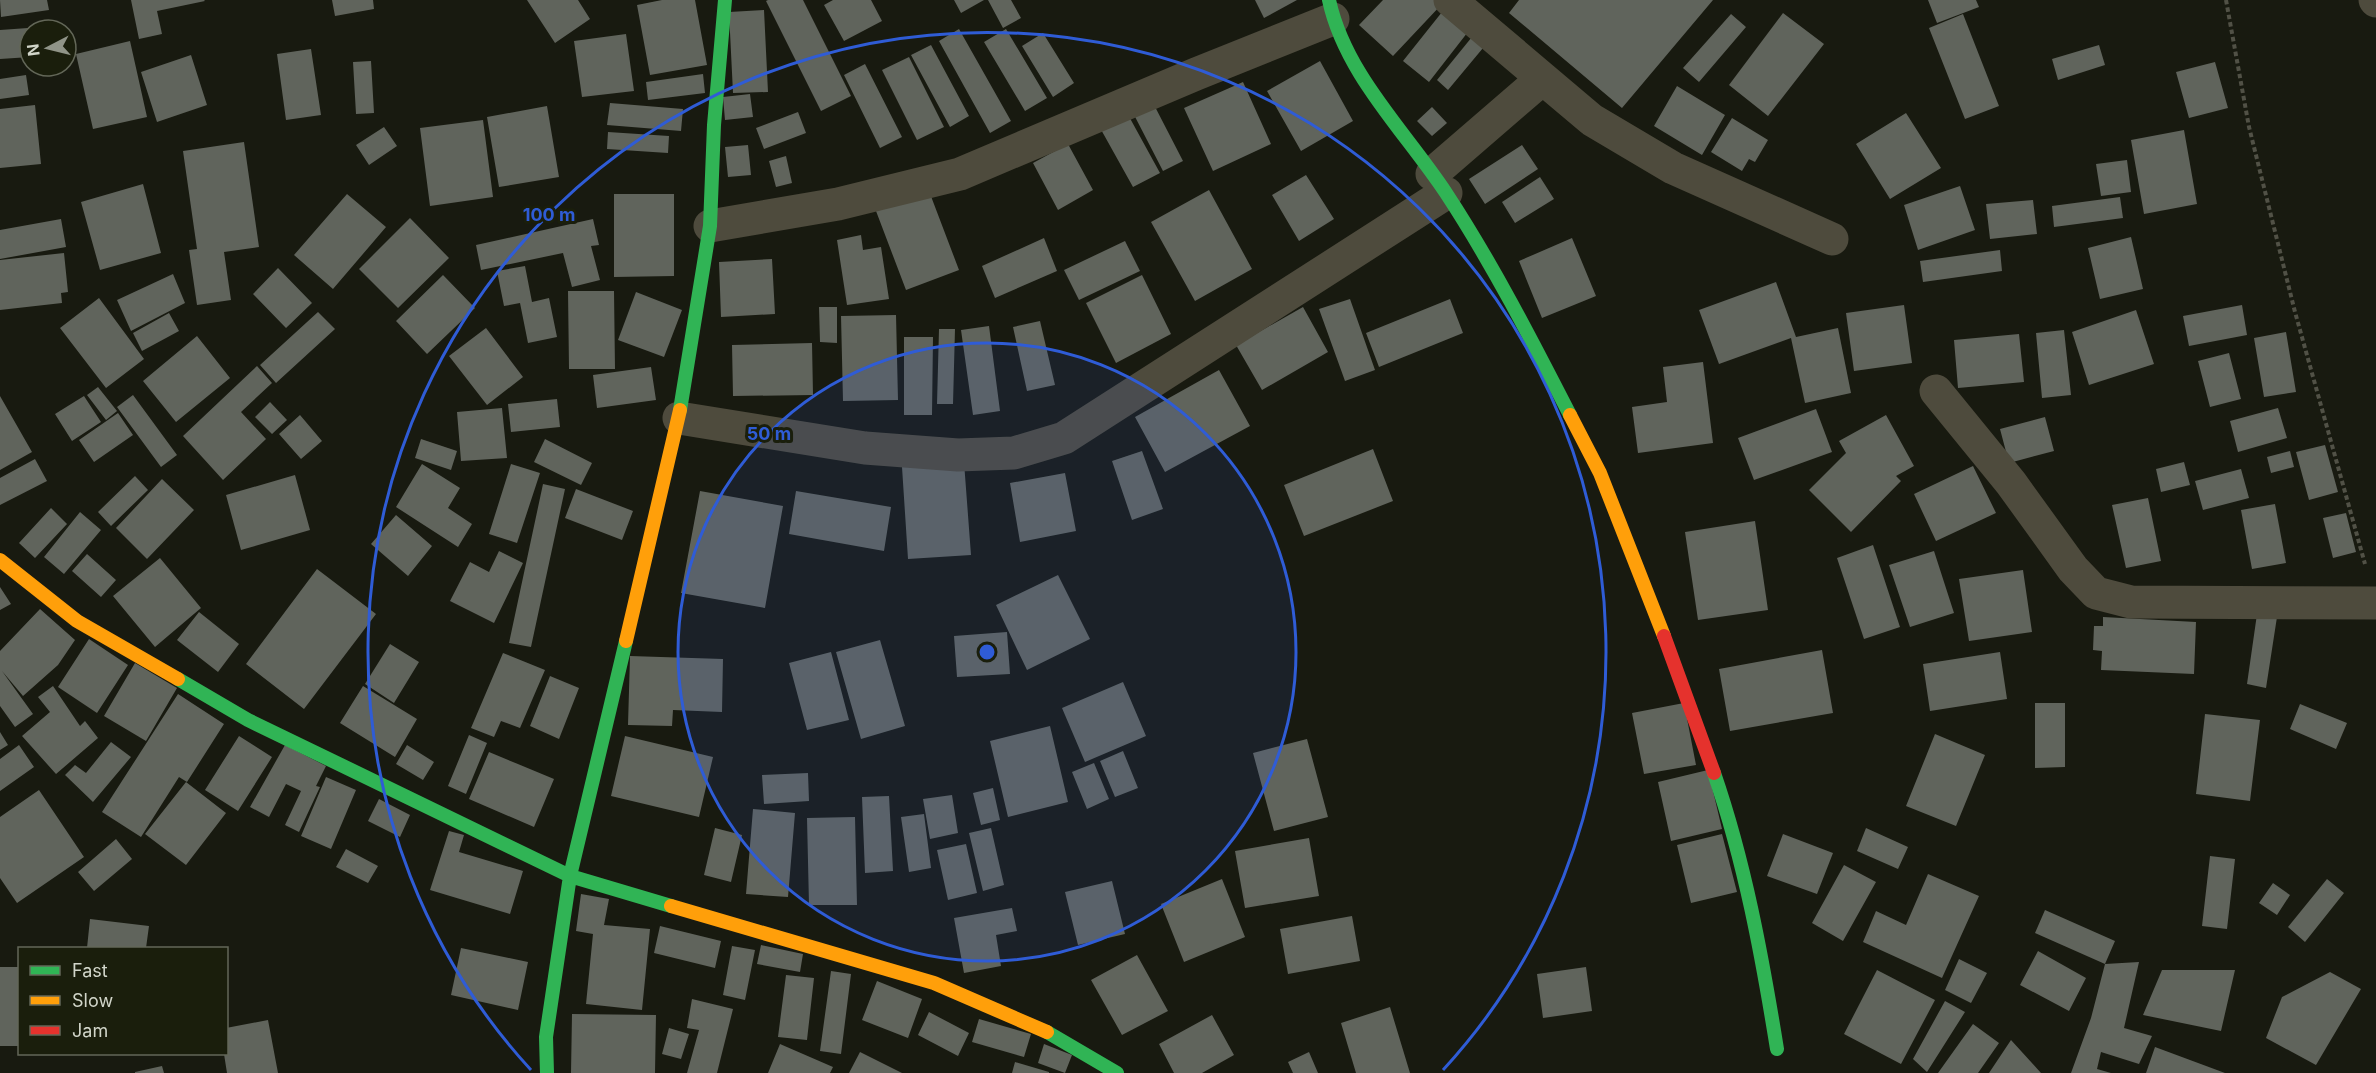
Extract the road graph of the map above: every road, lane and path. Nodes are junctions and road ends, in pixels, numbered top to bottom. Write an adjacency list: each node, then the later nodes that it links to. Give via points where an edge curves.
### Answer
1 (725, 0): 7 (street)
2 (1450, 0): 5 (street)
3 (2226, 0): 12 (path, via 2257,162)
4 (1331, 10): 6 (street, via 1346,53); 7 (street, via 1196,74 960,174 838,204)
5 (1542, 80): 6 (street); 8 (street, via 1592,120 1673,168)
6 (1439, 183): 10 (street, via 1064,438 1014,453 958,455 865,448); 14 (street, via 1528,333 1600,473 1686,691 1729,816 1758,933)
7 (710, 226): 10 (street)
8 (1832, 240)
9 (1936, 391): 12 (street, via 2011,483 2073,569 2096,593 2131,602)
10 (679, 418): 13 (street)
11 (0, 560): 13 (street, via 77,621 248,720)
12 (2375, 603)
13 (570, 876): 15 (street, via 546,1037); 16 (street, via 934,983 1048,1032)
14 (1777, 1049)
15 (547, 1073)
16 (1117, 1073)

